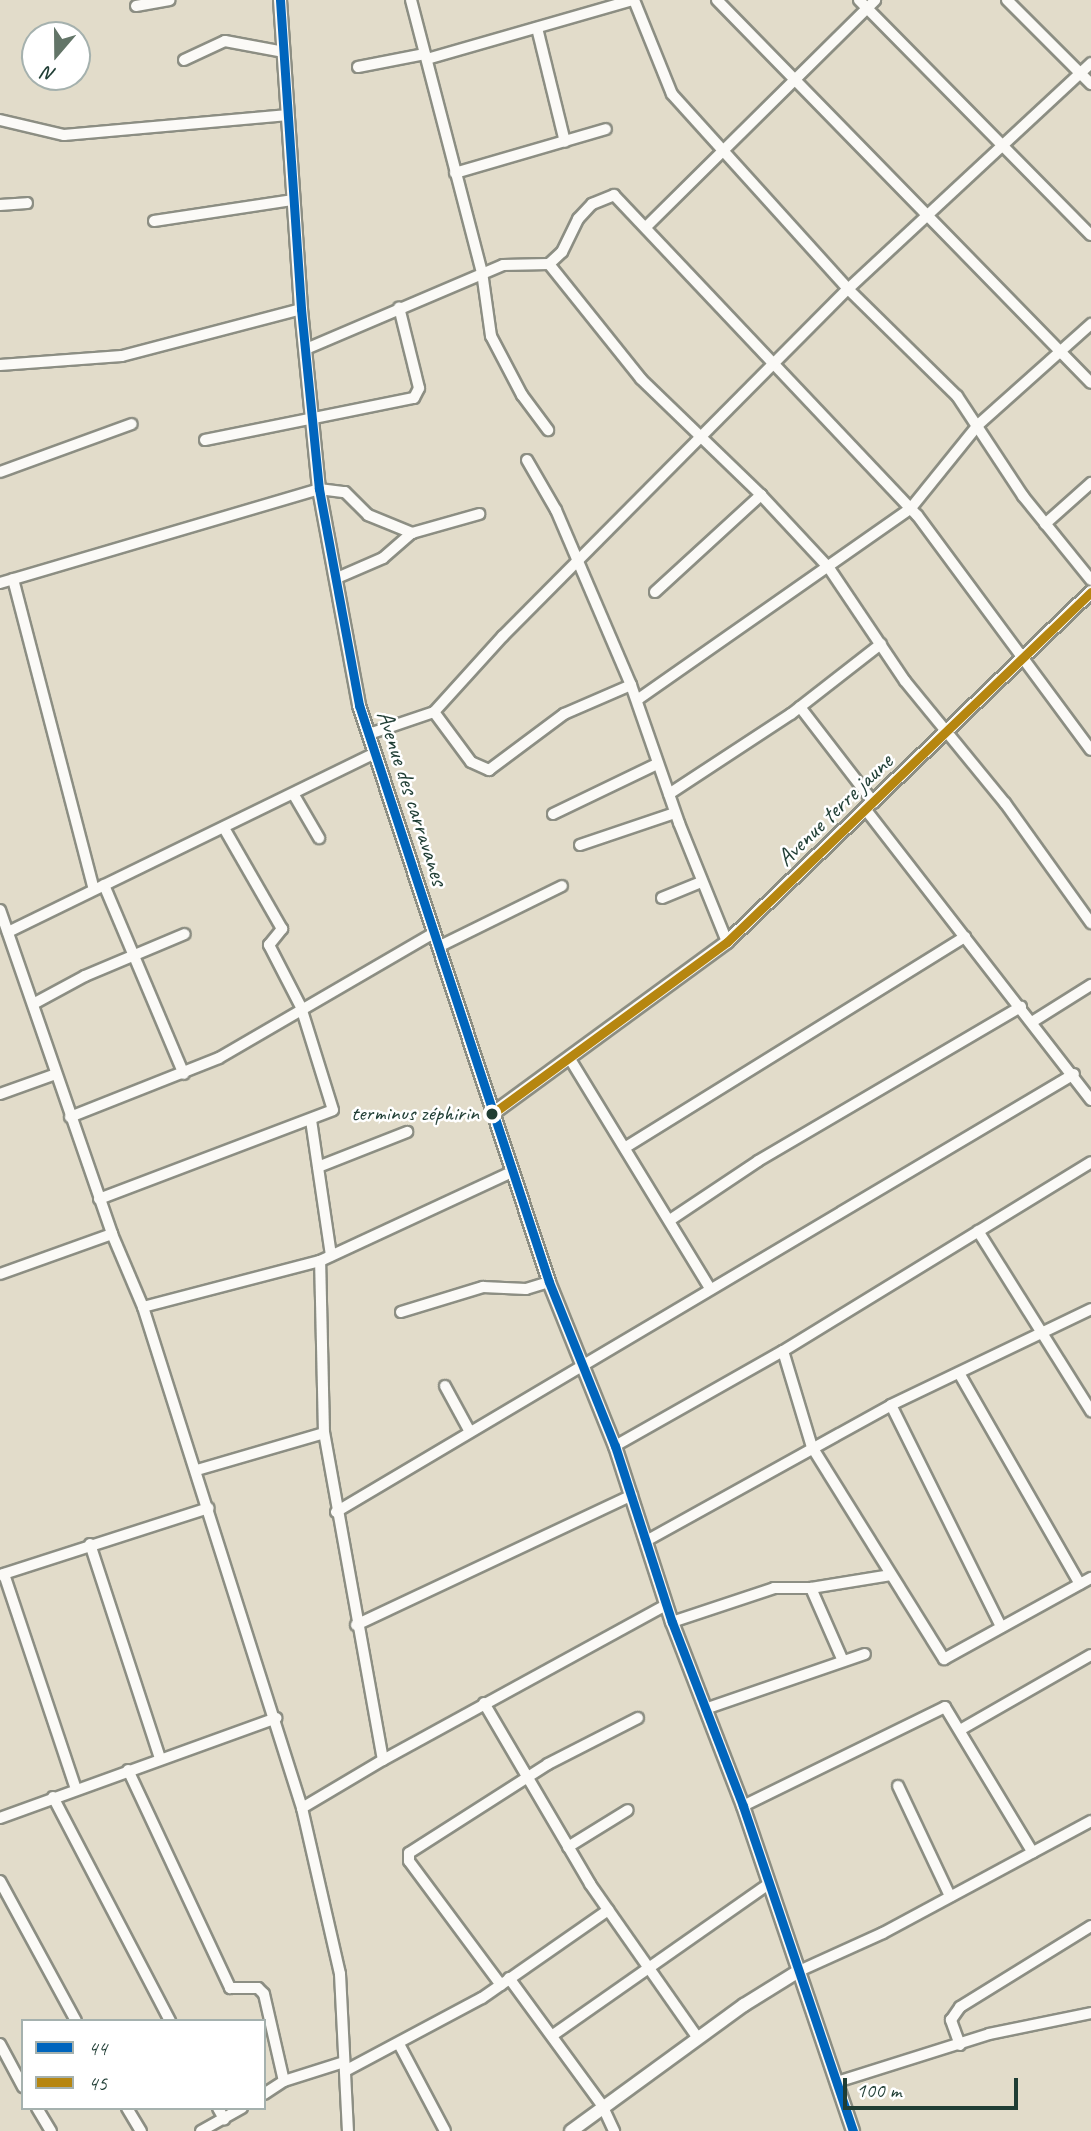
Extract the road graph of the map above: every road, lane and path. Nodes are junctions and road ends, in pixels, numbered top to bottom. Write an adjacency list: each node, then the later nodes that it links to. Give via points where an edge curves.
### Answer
1 (169, 0): 9 (street)
2 (280, 0): 11 (street, Avenue des carravanes)
3 (411, 0): 12 (street)
4 (634, 0): 10 (street); 24 (street, via 672,94)
5 (717, 0): 17 (street)
6 (875, 0): 8 (street)
7 (1007, 0): 16 (street)
8 (863, 4): 17 (street); 23 (street)
9 (136, 6)
10 (537, 28): 12 (street); 22 (street)
11 (284, 52): 13 (street, via 225,41); 19 (street, Avenue des carravanes)
12 (426, 57): 15 (street); 25 (street)
13 (184, 60)
14 (1091, 63): 16 (street)
15 (358, 67)
16 (1080, 73): 18 (street); 23 (street)
17 (793, 77): 24 (street); 29 (street)
18 (1091, 84)
19 (288, 115): 20 (street, via 64,135); 26 (street, Avenue des carravanes)
20 (0, 120)
21 (606, 130): 22 (street)
22 (565, 142): 25 (street)
23 (1003, 147): 29 (street); 32 (street)
24 (720, 149): 31 (street); 35 (street)
25 (455, 173): 34 (street)
26 (293, 200): 30 (street); 37 (street, Avenue des carravanes)
27 (27, 203): 28 (street)
28 (0, 205)
29 (928, 218): 35 (street); 40 (street)
30 (154, 221)
31 (647, 226): 33 (street, via 620,198 608,196 578,219 562,252); 41 (street)
32 (1091, 235)
33 (549, 264): 34 (street, via 527,261); 48 (street, via 641,379)
34 (482, 272): 36 (street); 47 (street, via 485,315 499,356)
35 (848, 289): 41 (street); 46 (street, via 957,396)
36 (399, 307): 39 (street); 44 (street, via 419,388 414,398)
37 (301, 309): 39 (street, Avenue des carravanes); 42 (street, via 122,356)
38 (1091, 324): 40 (street)
39 (306, 349): 44 (street, Avenue des carravanes)
40 (1061, 351): 43 (street); 46 (street)
41 (774, 362): 48 (street); 55 (street)
42 (0, 366)
43 (1091, 383)
44 (313, 417): 49 (street); 53 (street, Avenue des carravanes)
45 (132, 424): 51 (street)
46 (978, 425): 55 (street); 57 (street)
47 (548, 430)
48 (701, 436): 54 (street); 59 (street)
49 (205, 440)
50 (527, 460): 59 (street)
51 (0, 472)
52 (1091, 484): 57 (street)
53 (320, 489): 58 (street, via 345,492 368,515); 61 (street, Avenue des carravanes); 62 (street)
54 (761, 495): 60 (street); 65 (street)
55 (911, 508): 60 (street); 68 (street)
56 (479, 514): 58 (street)
57 (1045, 524): 63 (street)
58 (412, 533): 61 (street, via 383,558)
59 (578, 561): 69 (street); 72 (street)
60 (829, 568): 67 (street); 70 (street)
61 (338, 578): 74 (street, Avenue des carravanes, via 359,705)
62 (13, 579): 64 (street); 88 (street)
63 (1091, 580)
64 (0, 583)
65 (655, 592)
66 (1091, 592): 68 (street, Avenue terre jaune)
67 (881, 644): 71 (street); 73 (street)
68 (1024, 659): 73 (street, Avenue terre jaune); 75 (street)
69 (631, 685): 70 (street); 72 (street, via 564,714 489,770 471,762)
70 (637, 700): 77 (street)
71 (800, 707): 78 (street); 80 (street)
72 (434, 712): 74 (street)
73 (944, 733): 80 (street, Avenue terre jaune); 91 (street, via 1005,803)
74 (369, 734): 76 (street, Avenue des carravanes)
75 (1091, 750)
76 (375, 753): 79 (street); 93 (street, Avenue des carravanes)
77 (657, 764): 78 (street); 82 (street)
78 (669, 794): 81 (street)
79 (294, 795): 83 (street); 84 (street)
80 (870, 806): 95 (street); 96 (street, Avenue terre jaune)
81 (675, 813): 85 (street); 86 (street)
82 (553, 814)
83 (224, 828): 88 (street); 101 (street, via 282,929 269,945)
84 (319, 838)
85 (580, 845)
86 (701, 882): 89 (street); 96 (street)
87 (562, 886): 97 (street)
88 (99, 887): 92 (street); 98 (street)
89 (662, 898)
90 (0, 910): 92 (street)
91 (1091, 923)
92 (8, 932): 100 (street)
93 (434, 933): 97 (street, Avenue des carravanes); 101 (street)
94 (185, 934): 98 (street)
95 (965, 937): 102 (street); 114 (street)
96 (727, 942): 104 (street, Avenue terre jaune)
97 (438, 947): 110 (street, Avenue des carravanes)
98 (135, 954): 100 (street); 106 (street)
99 (1091, 985): 103 (street)
100 (35, 1003): 105 (street)
101 (301, 1007): 106 (street); 112 (street, via 333,1105 330,1113)
102 (1021, 1007): 103 (street); 119 (street, via 758,1161)
103 (1032, 1022): 107 (street)
104 (570, 1059): 110 (street, Avenue terre jaune); 114 (street)
105 (56, 1074): 108 (street); 111 (street)
106 (184, 1074): 111 (street)
107 (1074, 1074): 109 (street); 126 (street)
108 (0, 1094)
109 (1091, 1100)
110 (492, 1114): 117 (street, Avenue des carravanes)
111 (71, 1117): 118 (street)
112 (311, 1120): 116 (street); 118 (street)
113 (407, 1132): 116 (street)
114 (626, 1147): 119 (street)
115 (1091, 1162): 120 (street)
116 (318, 1167): 122 (street)
117 (512, 1172): 122 (street); 125 (street, Avenue des carravanes)
118 (99, 1199): 121 (street)
119 (670, 1220): 126 (street)
120 (978, 1231): 130 (street); 131 (street)
121 (112, 1234): 124 (street); 127 (street)
122 (331, 1256): 123 (street)
123 (320, 1261): 127 (street); 138 (street)
124 (0, 1274)
125 (549, 1282): 129 (street, via 526,1289 483,1287); 132 (street, Avenue des carravanes)
126 (710, 1288): 132 (street)
127 (143, 1307): 141 (street)
128 (1091, 1309): 130 (street)
129 (401, 1312)
130 (1043, 1332): 133 (street); 136 (street)
131 (783, 1351): 139 (street); 140 (street)
132 (584, 1366): 137 (street); 139 (street, Avenue des carravanes)
133 (959, 1373): 135 (street); 150 (street)
134 (445, 1386): 137 (street)
135 (891, 1405): 140 (street); 155 (street)
136 (1091, 1411)
137 (468, 1430): 144 (street)
138 (324, 1433): 141 (street); 144 (street)
139 (615, 1446): 142 (street, Avenue des carravanes)
140 (812, 1447): 145 (street); 148 (street)
141 (197, 1470): 143 (street)
142 (632, 1495): 145 (street, Avenue des carravanes); 154 (street)
143 (209, 1508): 146 (street); 161 (street)
144 (336, 1511): 154 (street)
145 (646, 1541): 152 (street, Avenue des carravanes)
146 (90, 1544): 147 (street); 164 (street)
147 (2, 1575): 169 (street)
148 (891, 1575): 151 (street); 155 (street, via 944,1659)
149 (1091, 1578): 150 (street)
150 (1080, 1584): 155 (street)
151 (811, 1588): 153 (street, via 774,1588); 158 (street)
152 (666, 1605): 153 (street, Avenue des carravanes); 159 (street)
153 (672, 1622): 160 (street, Avenue des carravanes)
154 (356, 1625): 165 (street)
155 (1001, 1627)
156 (865, 1654): 158 (street)
157 (1091, 1655): 163 (street)
158 (843, 1661): 160 (street)
159 (484, 1703): 165 (street); 167 (street)
160 (705, 1709): 171 (street, Avenue des carravanes)
161 (276, 1718): 164 (street); 172 (street)
162 (638, 1718): 167 (street)
163 (960, 1730): 171 (street, via 950,1711 941,1706 875,1744); 177 (street)
164 (160, 1758): 166 (street)
165 (383, 1759): 172 (street)
166 (128, 1770): 169 (street); 195 (street, via 230,1988 258,1988 264,1994)
167 (526, 1778): 176 (street); 185 (street, via 411,1850 408,1857)
168 (898, 1786): 180 (street)
169 (76, 1789): 170 (street)
170 (53, 1797): 174 (street); 188 (street)
171 (743, 1806): 179 (street, Avenue des carravanes)
172 (302, 1808): 194 (street, via 340,1974)
173 (628, 1810): 176 (street)
174 (0, 1818)
175 (1091, 1821): 177 (street)
176 (568, 1847): 181 (street)
177 (1033, 1853): 180 (street)
178 (0, 1881): 187 (street)
179 (767, 1885): 183 (street); 184 (street, Avenue des carravanes)
180 (950, 1896): 184 (street)
181 (608, 1910): 183 (street); 185 (street)
182 (1091, 1926): 193 (street, via 960,2007 951,2020)
183 (649, 1968): 189 (street); 190 (street)
184 (797, 1972): 190 (street); 196 (street, Avenue des carravanes)
185 (505, 1981): 189 (street); 192 (street)
186 (1091, 2013): 193 (street)
187 (75, 2019)
188 (169, 2019)
189 (553, 2035): 199 (street)
190 (698, 2038): 199 (street)
191 (0, 2044): 197 (street)
192 (399, 2045): 194 (street); 210 (street)
193 (960, 2045): 196 (street)
194 (345, 2066): 195 (street); 209 (street)
195 (284, 2081): 198 (street)
196 (836, 2082): 213 (street, Avenue des carravanes)
197 (21, 2083)
198 (266, 2093)
199 (602, 2105): 211 (street); 212 (street)
200 (38, 2110): 206 (street)
201 (128, 2110): 207 (street)
202 (219, 2110): 204 (street)
203 (239, 2110): 204 (street)
204 (224, 2119): 205 (street)
205 (214, 2128): 208 (street)
206 (51, 2131)
207 (142, 2131)
208 (201, 2131)
209 (348, 2131)
210 (445, 2131)
211 (571, 2131)
212 (614, 2131)
213 (853, 2131)

